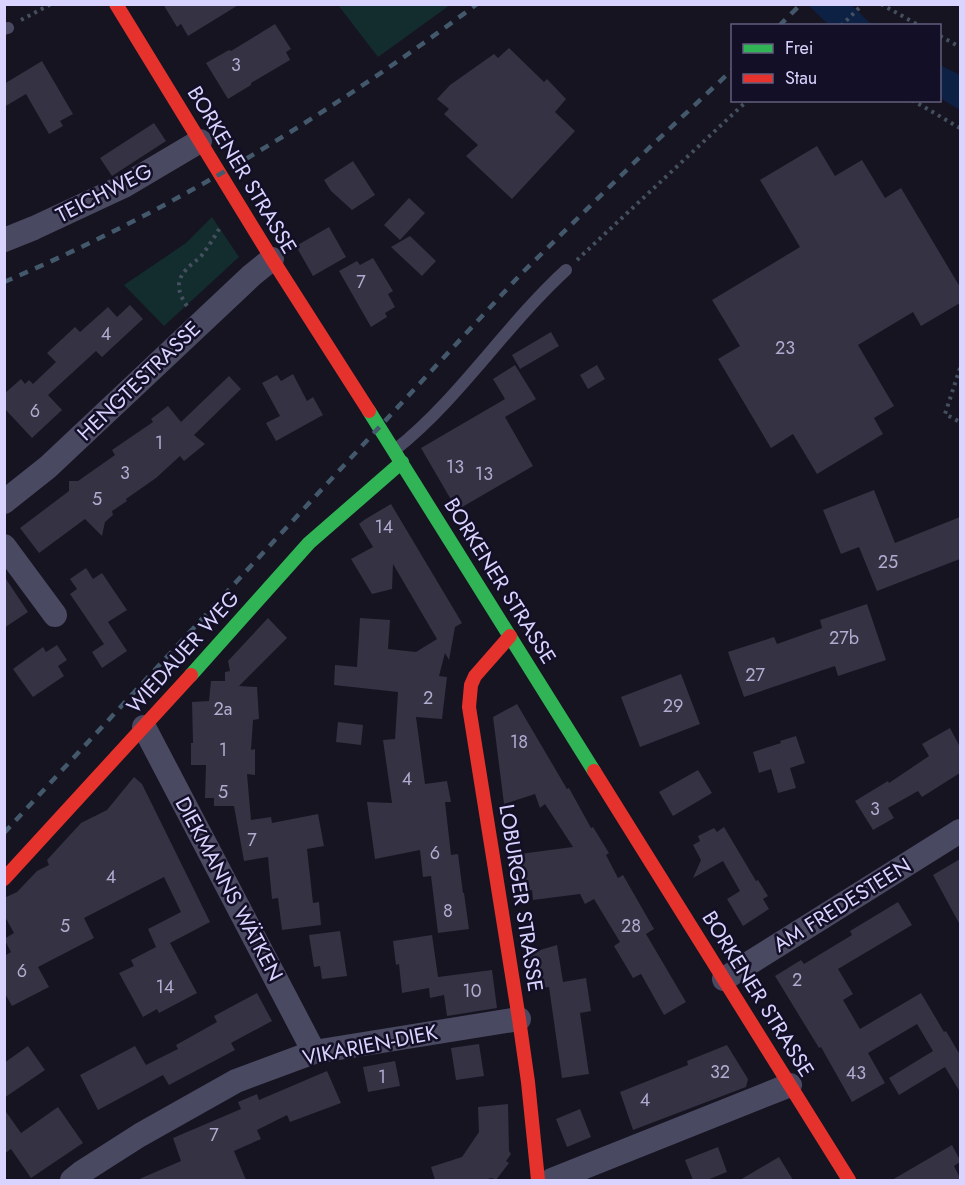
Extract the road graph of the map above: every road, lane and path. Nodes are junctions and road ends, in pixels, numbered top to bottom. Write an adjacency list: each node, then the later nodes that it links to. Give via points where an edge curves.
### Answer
1 (51, 4): 7 (path)
2 (116, 4): 13 (street, BORKENER STRASSE)
3 (863, 4): 5 (path)
4 (881, 4): 6 (path)
5 (844, 24)
6 (916, 24)
7 (6, 28)
8 (941, 37): 9 (path)
9 (960, 46)
10 (746, 102): 17 (path)
11 (915, 102): 12 (path)
12 (960, 128)
13 (200, 141): 14 (street, BORKENER STRASSE); 15 (street, TEICHWEG, via 124,186)
14 (243, 209): 16 (street, BORKENER STRASSE); 18 (path, via 224,222 180,280 182,298)
15 (4, 240)
16 (272, 259): 18 (street, HENGTESTRASSE); 21 (street, BORKENER STRASSE)
17 (566, 270): 21 (lane)
18 (201, 321): 22 (street, HENGTESTRASSE, via 48,467)
19 (960, 368): 20 (path, via 945,414)
20 (960, 422)
21 (398, 456): 25 (street, BORKENER STRASSE); 26 (street, WIEDAUER WEG, via 309,543)
22 (4, 502)
23 (4, 546): 24 (street)
24 (55, 615)
25 (510, 636): 29 (street, BORKENER STRASSE); 30 (street, LOBURGER STRASSE, via 475,676 469,707)
26 (144, 727): 28 (street, WIEDAUER WEG); 31 (street, DIEKMANNS WÄTKEN)
27 (960, 831): 29 (street, AM FREDESTEEN)
28 (4, 879)
29 (724, 979): 32 (street, BORKENER STRASSE)
30 (519, 1019): 31 (street, VIKARIEN-DIEK); 34 (street, LOBURGER STRASSE)
31 (314, 1052): 33 (street, VIKARIEN-DIEK, via 236,1081 140,1135)
32 (790, 1085): 35 (street); 36 (street, BORKENER STRASSE)
33 (72, 1180)
34 (538, 1180)
35 (552, 1180)
36 (849, 1180)

